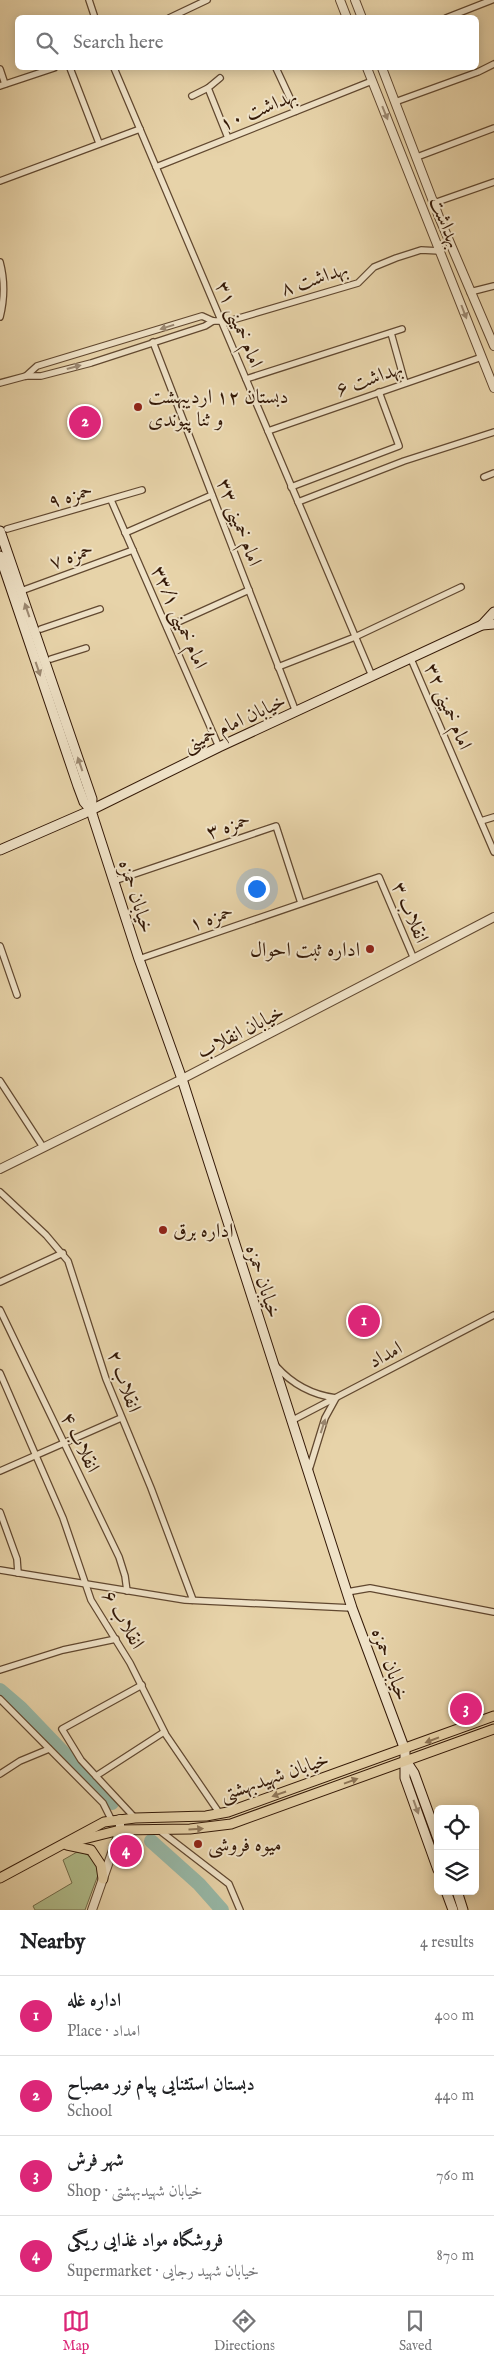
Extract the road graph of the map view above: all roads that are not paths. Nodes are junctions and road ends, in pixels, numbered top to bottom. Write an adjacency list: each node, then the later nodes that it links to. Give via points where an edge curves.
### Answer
1 (89, 0): 6 (street)
2 (207, 0): 7 (street)
3 (340, 0): 8 (street)
4 (355, 0): 9 (street)
5 (492, 0): 10 (street)
6 (94, 15)
7 (182, 15)
8 (346, 15)
9 (361, 15)
10 (454, 15)
11 (494, 64): 24 (street)
12 (0, 68): 21 (street)
13 (48, 70): 21 (street)
14 (71, 70): 29 (street)
15 (115, 70): 26 (street, امام خمینی ۳۱)
16 (277, 70): 25 (street)
17 (368, 70): 20 (street, بهداشت)
18 (383, 70): 24 (street, بهداشت)
19 (220, 78): 22 (street)
20 (372, 81): 25 (street, بهداشت ۱۰); 35 (street, بهداشت, one-way to 35)
21 (3, 85)
22 (208, 88): 23 (street); 28 (street)
23 (192, 96)
24 (395, 102): 30 (street, بهداشت)
25 (296, 111): 28 (street, بهداشت ۱۰)
26 (140, 128): 29 (street); 31 (street, امام خمینی ۳۱)
27 (494, 128): 30 (street)
28 (228, 138): 31 (street, بهداشت ۱۰)
29 (99, 143): 32 (street)
30 (417, 157): 34 (street, بهداشت)
31 (156, 167): 42 (street, امام خمینی ۳۱)
32 (0, 181)
33 (494, 182): 34 (street)
34 (434, 203): 38 (street, بهداشت)
35 (440, 251): 39 (street, بهداشت); 42 (street, بهداشت ۸, via 421,250 374,267 358,283)
36 (0, 262): 40 (street, via 5,280)
37 (494, 286): 38 (street)
38 (470, 290): 39 (street); 46 (street, بهداشت)
39 (457, 292): 47 (street, بهداشت, one-way to 47)
40 (0, 316)
41 (213, 321): 42 (street, بهداشت ۸); 45 (street); 48 (street, بهداشت ۸, one-way to 48, via 202,316 192,318 37,366)
42 (221, 321): 49 (street, امام خمینی ۳۱)
43 (402, 329): 44 (street)
44 (391, 333): 49 (street); 51 (street)
45 (153, 342): 48 (street, one-way to 45, via 41,376); 60 (street, امام خمینی ۳۳)
46 (494, 346)
47 (482, 357): 51 (street, بهداشت ۶); 52 (street, بهداشت)
48 (26, 376): 50 (street)
49 (246, 380): 54 (street, امام خمینی ۳۱)
50 (0, 383)
51 (405, 383): 53 (street, بهداشت ۶)
52 (494, 388)
53 (379, 392): 54 (street, بهداشت ۶); 58 (street, via 399,446)
54 (268, 431): 58 (street, امام خمینی ۳۱)
55 (494, 432): 62 (street, via 404,461)
56 (494, 474): 57 (street)
57 (484, 477)
58 (291, 487): 62 (street, امام خمینی ۳۱)
59 (142, 490): 61 (street, حمزه ۹)
60 (212, 495): 63 (street); 68 (street, امام خمینی ۳۳)
61 (111, 500): 63 (street, امام خمینی ۳۳/۱); 64 (street, حمزه ۹)
62 (298, 502): 76 (street, امام خمینی ۳۱)
63 (125, 533): 65 (street, امام خمینی ۳۳/۱)
64 (2, 534): 69 (main road, خیابان حمزه)
65 (133, 550): 69 (street, حمزه ۷); 74 (street, امام خمینی ۳۳/۱)
66 (0, 556): 84 (main road, خیابان حمزه, one-way to 84, via 78,786)
67 (462, 587): 76 (street)
68 (249, 590): 74 (street); 80 (street, امام خمینی ۳۳)
69 (21, 591): 84 (main road, خیابان حمزه, one-way to 69, via 91,794)
70 (100, 609): 75 (street)
71 (494, 612): 73 (main road)
72 (494, 624): 73 (main road)
73 (482, 625): 79 (main road, خیابان امام خمینی)
74 (166, 627): 83 (street, امام خمینی ۳۳/۱)
75 (41, 629)
76 (355, 636): 80 (street); 81 (street, امام خمینی ۳۱)
77 (86, 648): 78 (street)
78 (51, 659)
79 (411, 659): 81 (main road, خیابان امام خمینی); 86 (street, امام خمینی ۳۲)
80 (278, 667): 82 (street, امام خمینی ۳۳)
81 (372, 676): 82 (main road, خیابان امام خمینی)
82 (296, 712): 83 (main road, خیابان امام خمینی)
83 (219, 747): 84 (main road, خیابان امام خمینی)
84 (91, 810): 87 (main road, خیابان امام خمینی); 90 (main road, خیابان حمزه)
85 (494, 817): 86 (street)
86 (481, 821): 88 (street, امام خمینی ۳۲)
87 (0, 850)
88 (494, 852)
89 (379, 877): 91 (street, حمزه ۱); 95 (street, انقلاب ۳)
90 (114, 881): 91 (street, حمزه ۳, via 276,826); 94 (main road, خیابان حمزه)
91 (301, 903): 94 (street, حمزه ۱)
92 (494, 917): 95 (street, خیابان انقلاب)
93 (0, 946): 96 (street)
94 (139, 959): 97 (main road, خیابان حمزه)
95 (414, 959): 97 (street, خیابان انقلاب)
96 (17, 994)
97 (182, 1080): 99 (street, خیابان انقلاب); 106 (main road, خیابان حمزه)
98 (0, 1081): 99 (street)
99 (43, 1147): 100 (street, خیابان انقلاب)
100 (0, 1169)
101 (0, 1192): 102 (street, انقلاب ۲)
102 (63, 1253): 103 (street); 109 (street, انقلاب ۲)
103 (0, 1282)
104 (0, 1310): 111 (street, انقلاب ۴)
105 (494, 1315): 108 (street, امداد)
106 (271, 1362): 108 (street, via 292,1381 311,1392); 110 (main road, خیابان حمزه)
107 (0, 1373): 112 (street, انقلاب ۶)
108 (336, 1398): 110 (street, امداد); 114 (street, one-way to 108, via 325,1418)
109 (121, 1418): 111 (street); 121 (street, انقلاب ۲)
110 (291, 1421): 114 (main road, خیابان حمزه)
111 (63, 1444): 112 (street); 119 (street, انقلاب ۴, via 119,1557)
112 (37, 1456): 113 (street); 118 (street, انقلاب ۶)
113 (0, 1471)
114 (308, 1472): 120 (main road, خیابان حمزه)
115 (0, 1512): 117 (street, via 17,1559)
116 (0, 1570): 117 (street)
117 (18, 1573): 118 (street)
118 (88, 1585): 119 (street); 124 (street, انقلاب ۶, via 91,1600)
119 (127, 1591): 121 (street)
120 (346, 1592): 122 (main road, خیابان حمزه); 123 (street, via 370,1588)
121 (193, 1600): 122 (street)
122 (352, 1608): 132 (main road, خیابان حمزه)
123 (494, 1612)
124 (116, 1640): 125 (street, via 63,1650); 126 (street, انقلاب ۶)
125 (0, 1670)
126 (142, 1685): 130 (street, انقلاب ۶); 135 (street, via 62,1729 81,1760)
127 (0, 1699): 131 (street)
128 (494, 1716): 132 (main road, خیابان شهیدبهشتی, one-way to 132)
129 (494, 1729): 133 (main road, خیابان شهیدبهشتی)
130 (164, 1732): 135 (street); 136 (street, انقلاب ۶)
131 (49, 1749): 134 (street); 138 (street)
132 (405, 1750): 133 (main road, خیابان حمزه); 136 (main road, خیابان شهیدبهشتی, one-way to 136)
133 (406, 1760): 139 (main road, خیابان حمزه); 140 (main road, خیابان شهیدبهشتی, one-way to 133, via 212,1828 231,1824); 143 (main road, خیابان حمزه, one-way to 143, via 405,1778)
134 (0, 1774)
135 (96, 1776): 137 (street)
136 (220, 1814): 137 (main road, خیابان شهیدبهشتی)
137 (135, 1818): 138 (main road, خیابان شهیدبهشتی)
138 (116, 1820): 141 (street); 142 (main road, خیابان شهیدبهشتی, via 104,1822)
139 (434, 1828)
140 (158, 1829): 141 (main road, خیابان شهیدبهشتی); 149 (street, via 229,1884)
141 (120, 1830): 142 (main road, خیابان شهیدبهشتی); 145 (street)
142 (62, 1844): 144 (main road, خیابان شهیدبهشتی); 145 (main road, via 91,1850 101,1865)
143 (434, 1859)
144 (0, 1878)
145 (103, 1879): 148 (street)
146 (447, 1895): 150 (main road)
147 (458, 1895): 151 (main road)
148 (92, 1910)
149 (240, 1910)
150 (453, 1910)
151 (463, 1910)

